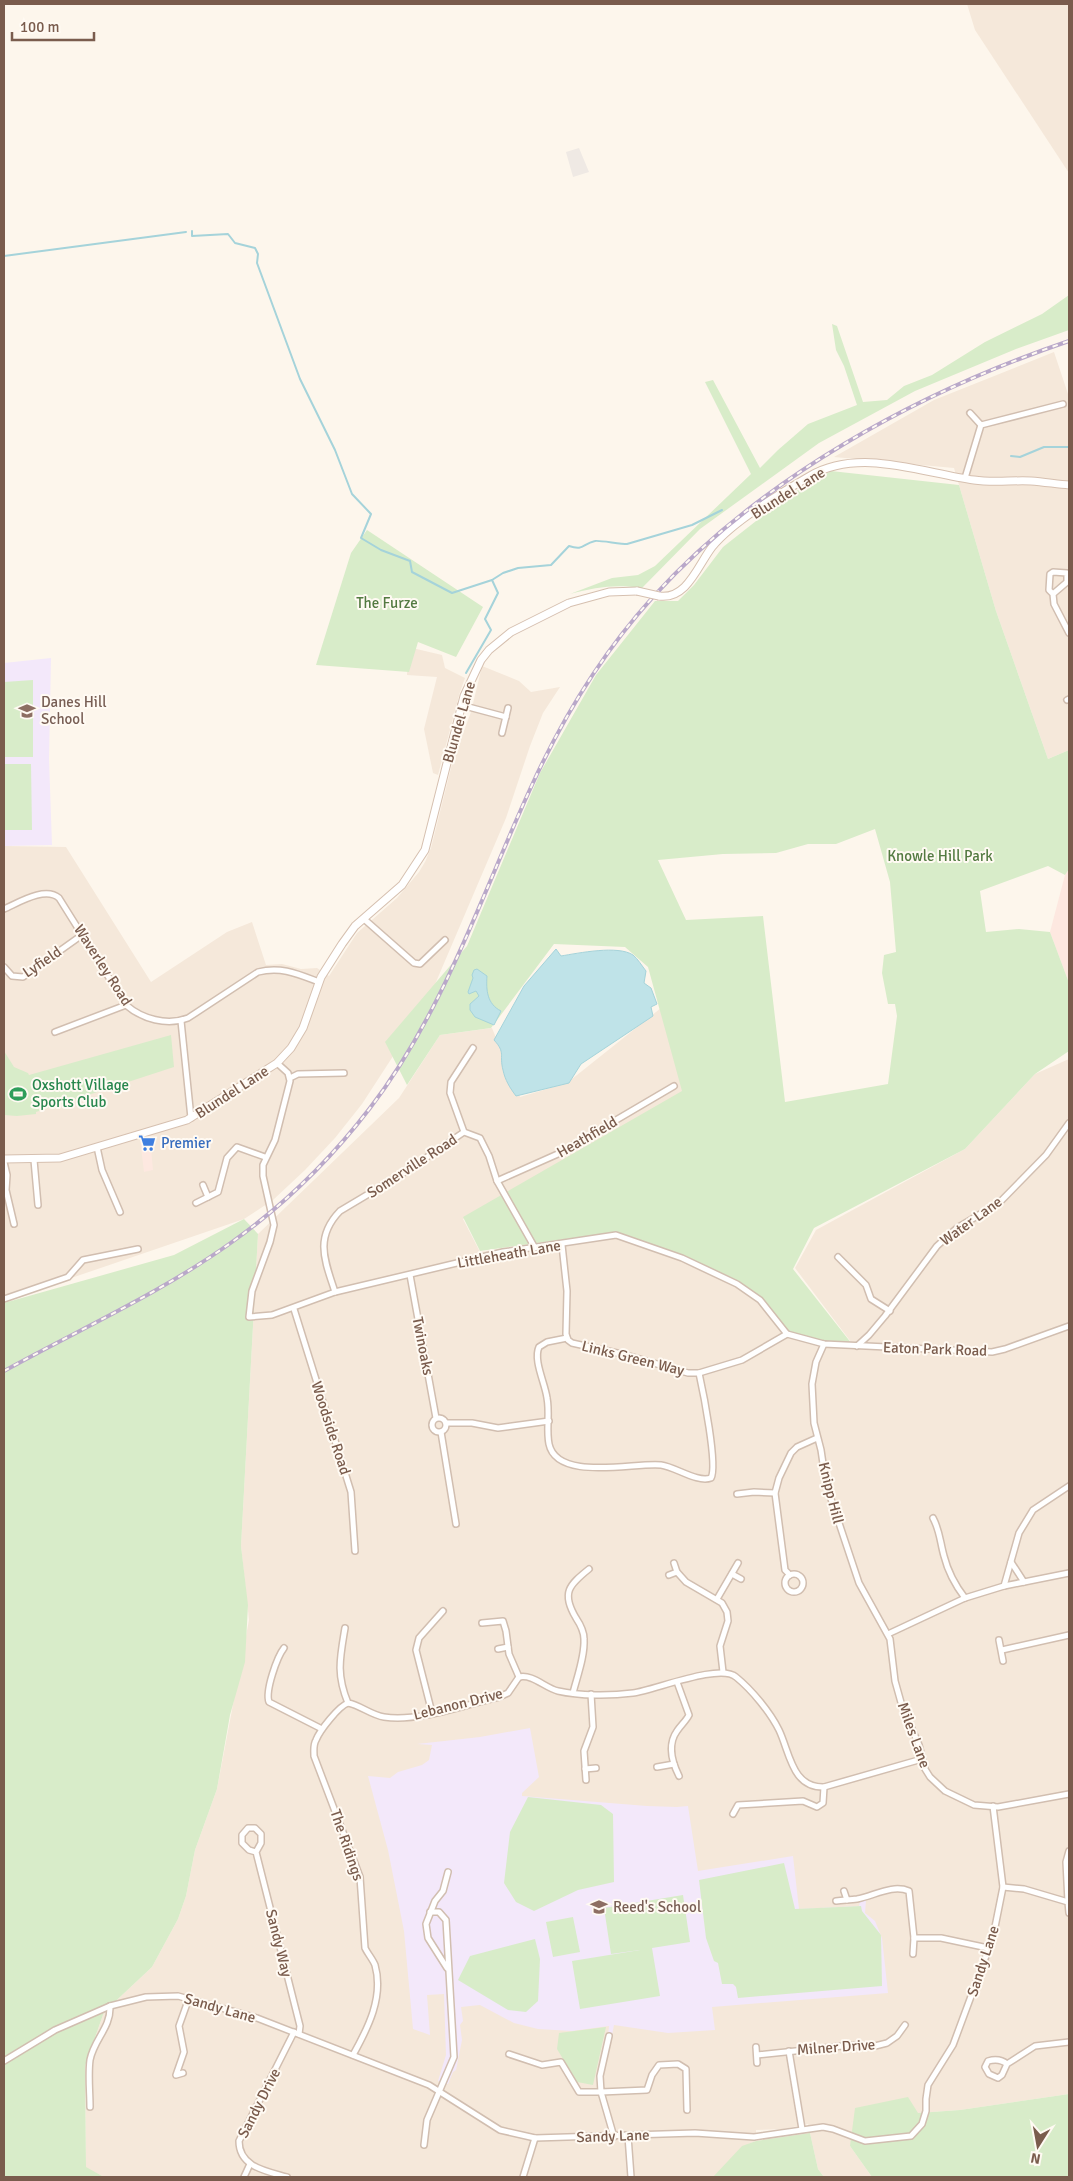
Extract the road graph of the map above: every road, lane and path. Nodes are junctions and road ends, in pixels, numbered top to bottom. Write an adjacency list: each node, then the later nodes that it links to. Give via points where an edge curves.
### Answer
1 (1063, 404): 3 (street)
2 (970, 413): 3 (street)
3 (981, 425): 4 (street)
4 (965, 478): 5 (street, Blundel Lane); 8 (street, Blundel Lane, bridge, via 873,463 840,464 822,470 774,498 721,538 680,590 671,596 637,591 581,598 511,632 481,660)
5 (1069, 485)
6 (1053, 594): 6 (street, via 1067,582 1066,573 1050,574 1049,590); 7 (street, via 1054,604)
7 (1069, 633)
8 (461, 705): 10 (street); 13 (street, Blundel Lane, via 424,850 402,885)
9 (508, 708): 10 (street)
10 (506, 717): 11 (street)
11 (502, 733)
12 (4, 909): 14 (street, Waverley Road, via 32,897 54,894)
13 (364, 919): 15 (street, via 414,963 420,964); 17 (street, Blundel Lane, via 342,944)
14 (82, 935): 16 (street, Lyfield, via 23,977 12,976); 18 (street, Waverley Road)
15 (445, 940)
16 (4, 967)
17 (319, 982): 19 (street, via 287,970 258,972); 22 (street, Blundel Lane, via 303,1028)
18 (126, 1005): 19 (street, Waverley Road, via 149,1018); 20 (street)
19 (181, 1021): 26 (street)
20 (55, 1032)
21 (473, 1048): 28 (street, via 450,1082 450,1093)
22 (277, 1063): 24 (street, Blundel Lane); 26 (street, Blundel Lane)
23 (344, 1073): 24 (street, via 298,1074)
24 (290, 1078): 30 (street, Blundel Lane, via 277,1132)
25 (674, 1086): 33 (street, Heathfield, via 560,1153)
26 (189, 1119): 29 (street, Blundel Lane)
27 (1069, 1123): 49 (street, Water Lane, via 1046,1155 999,1203 957,1228 936,1246)
28 (464, 1132): 33 (street, Somerville Road, via 480,1138); 46 (street, Somerville Road, via 340,1211 332,1220 324,1240 324,1257)
29 (97, 1147): 32 (street, Blundel Lane, via 60,1158); 39 (street, via 102,1170)
30 (265, 1157): 35 (street, via 236,1147 227,1158 220,1189); 38 (street, Blundel Lane, via 262,1172)
31 (4, 1160): 32 (street, Blundel Lane); 40 (street, via 6,1190)
32 (34, 1160): 37 (street)
33 (497, 1182): 42 (street, Somerville Road)
34 (203, 1186): 35 (street)
35 (208, 1197): 36 (street)
36 (196, 1203)
37 (38, 1205)
38 (271, 1207): 48 (street, Littleheath Lane, via 273,1233 252,1291 249,1317)
39 (120, 1212)
40 (14, 1224)
41 (562, 1245): 42 (street, Littleheath Lane); 51 (street, Littleheath Lane, via 616,1235 682,1258 737,1284 760,1300); 52 (street, Links Green Way, via 567,1291)
42 (534, 1248): 45 (street, Littleheath Lane, via 503,1252)
43 (138, 1249): 47 (street, via 83,1260 68,1277)
44 (838, 1257): 49 (street, via 866,1285 871,1299)
45 (410, 1275): 46 (street, Littleheath Lane); 56 (street, Twinoaks)
46 (336, 1292): 48 (street, Littleheath Lane)
47 (4, 1299)
48 (294, 1309): 66 (street, Woodside Road, via 352,1492)
49 (890, 1311): 54 (street, Water Lane)
50 (1069, 1326): 54 (street, Eaton Park Road, via 992,1352)
51 (787, 1334): 53 (street); 55 (street, Links Green Way, via 742,1360)
52 (567, 1338): 55 (street, Links Green Way, via 572,1343); 57 (street, via 546,1342 536,1353 546,1389)
53 (824, 1344): 54 (street); 60 (street, Knipp Hill, via 812,1384)
54 (857, 1346)
55 (699, 1374): 57 (street, via 714,1473 706,1480 664,1465 600,1468 564,1461 555,1455 549,1444)
56 (436, 1418): 58 (street); 59 (street, Twinoaks, via 431,1426)
57 (550, 1421): 58 (street, via 498,1428)
58 (446, 1423): 59 (street, via 446,1428)
59 (440, 1432): 65 (street, Twinoaks)
60 (817, 1438): 62 (street, via 791,1453); 84 (street, Knipp Hill, via 826,1484 851,1565)
61 (1069, 1486): 67 (street, via 1034,1510 1019,1533)
62 (775, 1493): 63 (street); 75 (street, via 786,1570)
63 (737, 1494)
64 (933, 1518): 79 (street, via 940,1531 952,1580)
65 (456, 1524)
66 (356, 1551)
67 (1011, 1562): 77 (street); 78 (street)
68 (674, 1563): 71 (street)
69 (738, 1563): 73 (street)
70 (589, 1569): 95 (street, via 572,1583 568,1592 568,1600 584,1639)
71 (678, 1572): 74 (street); 80 (street, via 686,1582)
72 (1069, 1573): 77 (street)
73 (732, 1574): 76 (street); 80 (street)
74 (669, 1575)
75 (790, 1575)
76 (741, 1579)
77 (1024, 1582): 78 (street)
78 (1004, 1586): 79 (street)
79 (965, 1598): 84 (street)
80 (717, 1599): 92 (street, via 727,1612 728,1621 720,1646)
81 (443, 1611): 98 (street, via 422,1634 416,1650)
82 (482, 1623): 87 (street, via 502,1621)
83 (345, 1628): 97 (street, via 339,1671)
84 (888, 1634): 100 (street, Miles Lane, via 902,1706)
85 (1069, 1635): 90 (street)
86 (999, 1640): 90 (street)
87 (508, 1647): 89 (street); 93 (street)
88 (284, 1648): 99 (street, via 267,1696 269,1702)
89 (498, 1649)
90 (1002, 1650): 91 (street)
91 (1003, 1661)
92 (723, 1672): 94 (street); 107 (street, via 735,1676 766,1710 779,1729 800,1778 815,1787)
93 (519, 1677): 95 (street, via 526,1676 556,1691); 98 (street, Lebanon Drive, via 504,1696)
94 (677, 1682): 96 (street, via 633,1693); 101 (street, via 689,1715 672,1742)
95 (573, 1693): 96 (street)
96 (591, 1694): 104 (street, via 593,1727 584,1751)
97 (348, 1703): 98 (street, Lebanon Drive, via 383,1716 402,1718); 99 (street, The Ridings, via 341,1706)
98 (432, 1713)
99 (322, 1729): 135 (street, The Ridings, via 316,1739 314,1756 360,1877 365,1948 374,1964 376,1977 372,2018)
100 (922, 1759): 107 (street); 109 (street, Miles Lane, via 930,1778 945,1791 974,1805)
101 (674, 1764): 102 (street); 105 (street)
102 (657, 1767)
103 (596, 1768): 104 (street)
104 (585, 1769): 106 (street)
105 (679, 1776)
106 (586, 1780)
107 (824, 1787): 110 (street, via 823,1803 817,1806 803,1801 738,1805)
108 (1069, 1794): 109 (street, Miles Lane)
109 (993, 1806): 114 (street, Sandy Lane)
110 (733, 1814)
111 (1069, 1851): 118 (street, via 1066,1862)
112 (256, 1852): 112 (street, Sandy Way, via 242,1843 242,1835 248,1828 255,1828 261,1834); 128 (street, Sandy Way, via 300,2026)
113 (448, 1872): 119 (street, via 443,1892)
114 (1004, 1887): 118 (street, via 1024,1889); 122 (street, Sandy Lane)
115 (844, 1891): 116 (street)
116 (847, 1900): 117 (street); 121 (street, via 880,1892 909,1891)
117 (836, 1901)
118 (1068, 1902): 120 (street)
119 (430, 1912): 124 (street, via 427,1936); 124 (street, via 439,1912 446,1920)
120 (1069, 1913)
121 (914, 1938): 122 (street, via 941,1938); 123 (street)
122 (988, 1948): 144 (street, Sandy Lane, via 953,2045 928,2085 922,2124 911,2136 865,2141 833,2128)
123 (913, 1954)
124 (447, 1968): 140 (street, via 454,2057)
125 (189, 1998): 126 (street, Sandy Lane, via 146,1997); 128 (street, Sandy Lane); 139 (street, via 178,2026 184,2052 176,2074)
126 (110, 2006): 136 (street, Sandy Lane, via 55,2030); 142 (street, via 109,2022 90,2060)
127 (905, 2025): 132 (street, Milner Drive, via 897,2036 875,2046)
128 (296, 2033): 135 (street, Sandy Lane); 149 (street, Sandy Drive, via 239,2141 239,2150)
129 (609, 2036): 141 (street, via 600,2076)
130 (1069, 2042): 138 (street, via 1035,2046)
131 (756, 2047): 134 (street)
132 (789, 2051): 134 (street, Milner Drive); 144 (street, Milner Drive)
133 (509, 2054): 141 (street, via 542,2065 561,2062 579,2092)
134 (757, 2054): 137 (street)
135 (353, 2055): 140 (street, Sandy Lane, via 429,2084)
136 (4, 2061)
137 (757, 2063)
138 (1006, 2064)
139 (184, 2073)
140 (441, 2092): 147 (street, Sandy Lane, via 500,2130); 148 (street, via 427,2120)
141 (601, 2092): 143 (street, via 647,2090 659,2065 678,2064 686,2069); 146 (street)
142 (90, 2107)
143 (687, 2110)
144 (802, 2129): 145 (street, Sandy Lane, via 754,2137 694,2133)
145 (628, 2136): 146 (street, Sandy Lane); 153 (street)
146 (614, 2137): 147 (street, Sandy Lane)
147 (535, 2138): 152 (street)
148 (424, 2145)
149 (250, 2164): 150 (street); 151 (street)
150 (244, 2177)
151 (287, 2177)
152 (523, 2177)
153 (631, 2177)

